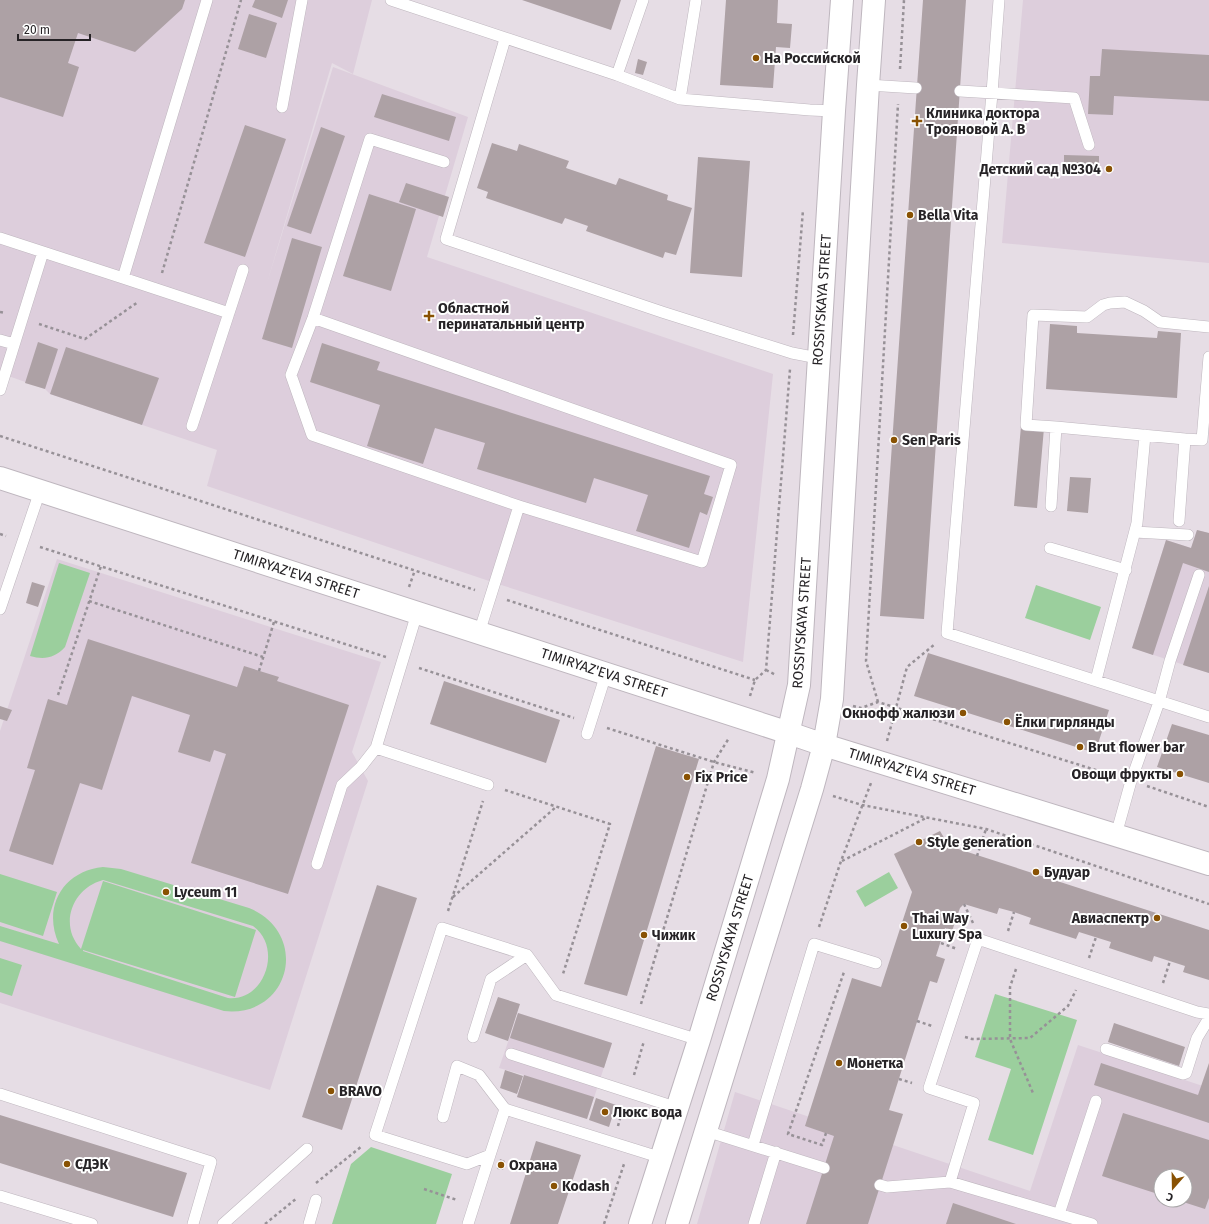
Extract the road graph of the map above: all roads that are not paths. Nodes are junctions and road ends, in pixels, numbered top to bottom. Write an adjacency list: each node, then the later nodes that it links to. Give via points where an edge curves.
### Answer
1 (207, 0): 23 (lane)
2 (302, 0): 16 (lane)
3 (390, 0): 9 (lane)
4 (643, 0): 10 (lane)
5 (696, 0): 15 (lane)
6 (842, 0): 17 (main road, ROSSIYSKAYA STREET)
7 (874, 0): 11 (main road)
8 (999, 0): 14 (lane)
9 (505, 39): 10 (lane); 29 (lane, via 446,239 662,312 792,353)
10 (617, 75): 15 (lane)
11 (868, 85): 12 (lane); 55 (main road, via 832,699)
12 (916, 88)
13 (960, 91): 14 (lane)
14 (992, 93): 18 (lane, via 1074,98); 50 (lane, via 947,633)
15 (680, 99): 17 (lane)
16 (282, 107)
17 (834, 111): 29 (main road, ROSSIYSKAYA STREET)
18 (1089, 144)
19 (444, 162): 25 (lane, via 370,139)
20 (0, 238): 21 (lane)
21 (43, 252): 23 (lane); 28 (lane)
22 (243, 270): 24 (lane)
23 (123, 278): 24 (lane)
24 (229, 313): 32 (lane)
25 (313, 318): 38 (lane, via 291,375 312,435); 38 (lane, via 731,465 702,562)
26 (1209, 327): 33 (lane, via 1160,322 1125,302 1103,305 1087,317 1033,316 1026,425)
27 (0, 340): 28 (lane)
28 (14, 344): 31 (lane)
29 (818, 358): 53 (main road, ROSSIYSKAYA STREET, via 799,685)
30 (1209, 358): 35 (lane, via 1202,440)
31 (0, 390)
32 (192, 426)
33 (1056, 428): 34 (lane); 39 (lane)
34 (1145, 435): 35 (lane); 41 (lane)
35 (1185, 439): 40 (lane)
36 (0, 478): 37 (main road, TIMIRYAZ'EVA STREET)
37 (40, 491): 46 (lane); 47 (main road, TIMIRYAZ'EVA STREET)
38 (519, 506): 48 (lane)
39 (1051, 506)
40 (1179, 521)
41 (1135, 532): 42 (lane); 44 (lane)
42 (1188, 535)
43 (1050, 548): 44 (lane)
44 (1126, 570): 50 (lane)
45 (1199, 575): 51 (lane)
46 (0, 609)
47 (418, 613): 48 (main road, TIMIRYAZ'EVA STREET); 56 (lane)
48 (479, 633): 49 (main road, TIMIRYAZ'EVA STREET)
49 (606, 674): 53 (main road, TIMIRYAZ'EVA STREET); 54 (lane)
50 (1096, 680): 51 (lane)
51 (1159, 702): 52 (lane); 58 (lane, via 1131,781)
52 (1209, 717)
53 (789, 733): 55 (main road, TIMIRYAZ'EVA STREET); 66 (main road, ROSSIYSKAYA STREET, via 778,779)
54 (587, 734)
55 (824, 745): 58 (main road, TIMIRYAZ'EVA STREET); 74 (main road)
56 (376, 748): 57 (lane); 59 (lane, via 342,785)
57 (488, 785)
58 (1116, 835): 60 (main road, TIMIRYAZ'EVA STREET)
59 (317, 864)
60 (1209, 864)
61 (527, 955): 65 (lane, via 491,979); 66 (lane, via 556,995); 78 (lane, via 442,928 375,1135 467,1164)
62 (876, 963): 75 (lane, via 814,944)
63 (1209, 1014): 81 (lane, via 978,939 929,1088 974,1103)
64 (1209, 1018): 67 (lane, via 1197,1038 1186,1073 1183,1074)
65 (473, 1037)
66 (699, 1040): 71 (main road, ROSSIYSKAYA STREET)
67 (1106, 1048)
68 (512, 1054): 71 (lane)
69 (0, 1094): 87 (lane, via 212,1162)
70 (1096, 1101): 85 (lane)
71 (678, 1108): 79 (main road, ROSSIYSKAYA STREET)
72 (504, 1109): 73 (lane, via 479,1075 457,1066); 78 (lane); 79 (lane)
73 (443, 1117)
74 (706, 1131): 75 (lane); 92 (main road)
75 (753, 1145): 77 (lane)
76 (307, 1149): 88 (lane)
77 (776, 1152): 80 (lane); 93 (lane)
78 (490, 1155): 90 (lane)
79 (662, 1158): 91 (main road, ROSSIYSKAYA STREET)
80 (824, 1168)
81 (950, 1182): 82 (lane); 85 (lane)
82 (880, 1186)
83 (0, 1196): 86 (lane)
84 (316, 1200): 89 (lane)
85 (1059, 1214): 94 (lane)
86 (92, 1224)
87 (192, 1224)
88 (223, 1224)
89 (309, 1224)
90 (468, 1224)
91 (640, 1224)
92 (678, 1224)
93 (754, 1224)
94 (1092, 1224)

